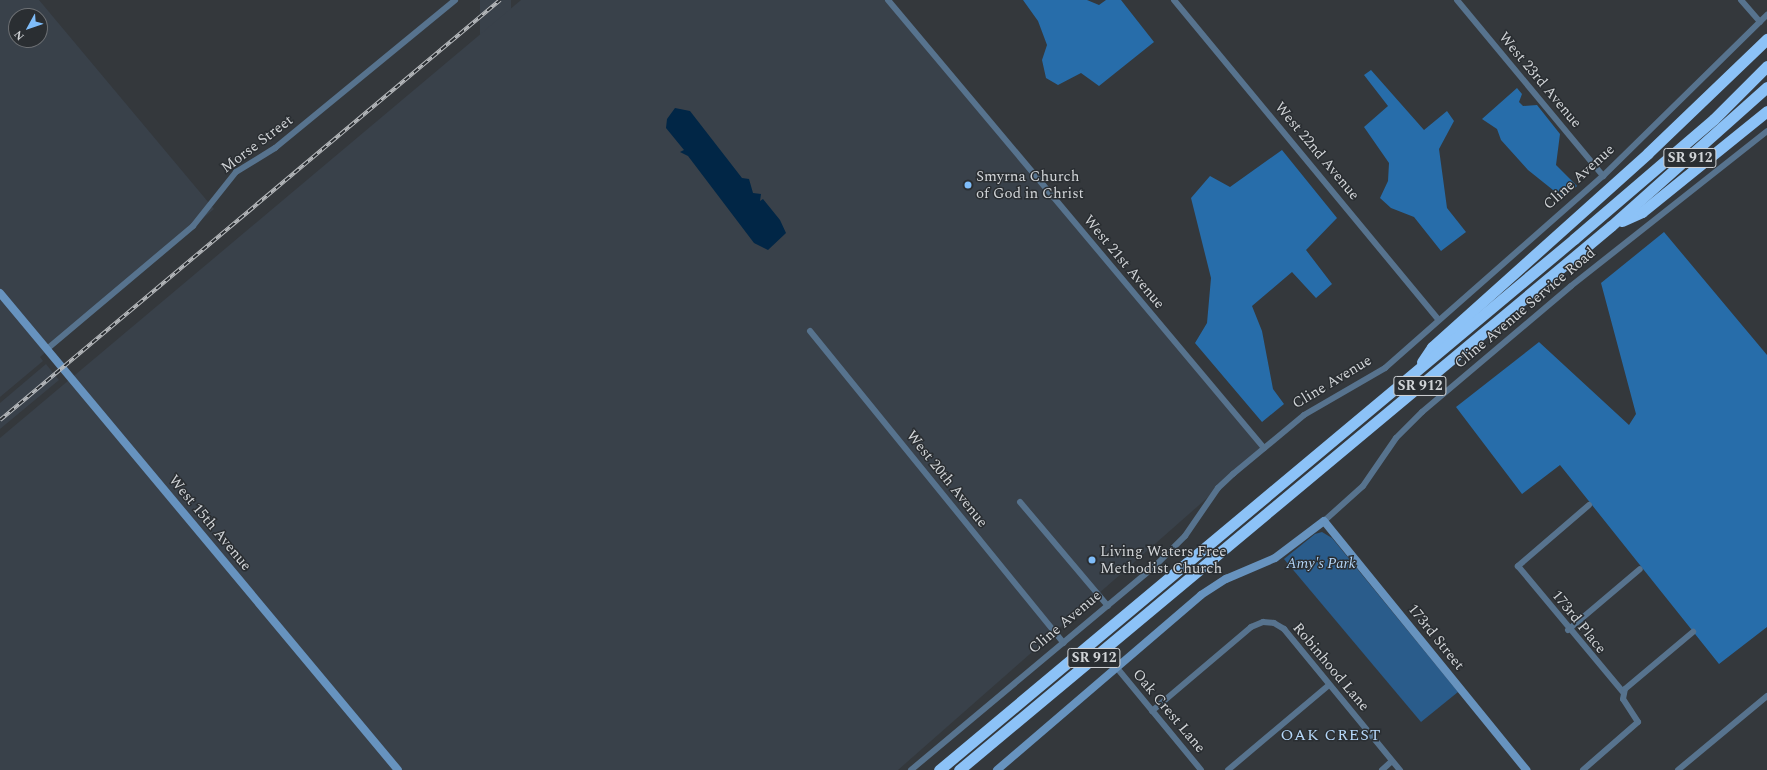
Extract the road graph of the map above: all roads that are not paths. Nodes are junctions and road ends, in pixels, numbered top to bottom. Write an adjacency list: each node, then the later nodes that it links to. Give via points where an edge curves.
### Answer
1 (455, 0): 18 (street, Morse Street, via 275,148 236,172 193,226)
2 (888, 0): 20 (street, West 21st Avenue)
3 (1174, 0): 16 (street, West 22nd Avenue)
4 (1457, 0): 13 (street, West 23rd Avenue)
5 (1741, 0): 7 (street)
6 (1767, 15): 7 (street, Cline Avenue)
7 (1760, 22): 13 (street, Cline Avenue)
8 (1767, 39): 19 (highway, via 1648,153 1432,347)
9 (1767, 66): 19 (highway, SR 912, via 1714,119)
10 (1767, 87): 14 (highway, SR 912)
11 (1767, 111): 14 (highway, via 1642,212)
12 (1767, 131): 23 (street, Cline Avenue Service Road, via 1571,286 1422,412 1393,442 1363,486)
13 (1603, 176): 16 (street, Cline Avenue)
14 (1611, 226): 38 (highway, SR 912)
15 (0, 293): 18 (street, West 15th Avenue)
16 (1439, 320): 20 (street, Cline Avenue, via 1372,377 1304,415)
17 (810, 331): 28 (street, West 20th Avenue)
18 (46, 349): 35 (street, West 15th Avenue)
19 (1414, 374): 37 (highway, SR 912)
20 (1264, 448): 25 (street, Cline Avenue, via 1220,485 1175,547)
21 (1020, 502): 25 (street)
22 (1589, 505): 26 (street, 173rd Place, via 1518,566)
23 (1324, 521): 29 (street, Cline Avenue Service Road, via 1276,558 1214,585); 44 (street, 173rd Street)
24 (1640, 569): 26 (street)
25 (1108, 606): 28 (street, Cline Avenue)
26 (1568, 630): 31 (street, 173rd Place)
27 (1693, 632): 31 (street)
28 (1064, 643): 36 (street, Cline Avenue)
29 (1117, 668): 33 (street, Oak Crest Lane); 39 (street, Cline Avenue Service Road)
30 (1329, 685): 33 (street, Robinhood Lane, via 1284,629 1270,622 1251,627); 34 (street, Robinhood Lane); 41 (street)
31 (1623, 692): 45 (street, 173rd Place, via 1623,699 1638,722)
32 (1767, 696): 46 (street)
33 (1152, 711): 40 (street, Oak Crest Lane)
34 (1392, 761): 42 (street); 43 (street, Robinhood Lane)
35 (398, 770)
36 (911, 770)
37 (939, 770)
38 (959, 770)
39 (997, 770)
40 (1201, 770)
41 (1228, 770)
42 (1382, 770)
43 (1400, 770)
44 (1526, 770)
45 (1583, 770)
46 (1678, 770)

